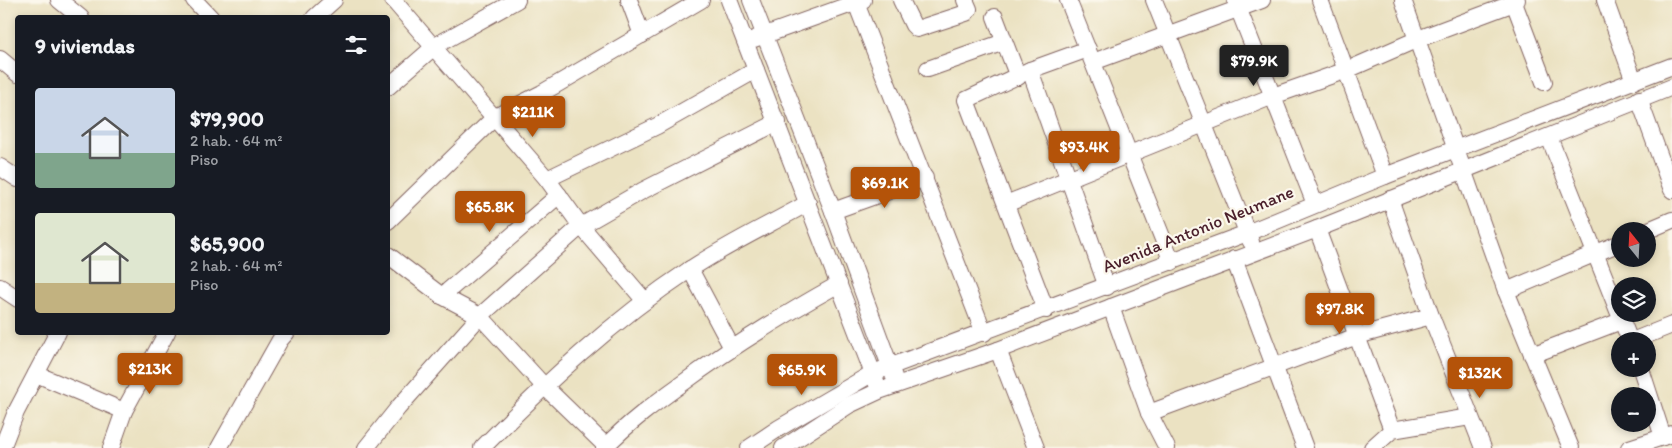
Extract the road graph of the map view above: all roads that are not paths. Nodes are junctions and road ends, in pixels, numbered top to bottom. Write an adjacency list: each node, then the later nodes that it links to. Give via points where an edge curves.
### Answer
1 (59, 0): 20 (street)
2 (194, 0): 21 (street)
3 (393, 0): 29 (street)
4 (517, 0): 29 (street)
5 (629, 0): 25 (street)
6 (701, 0): 25 (street)
7 (729, 0): 27 (street)
8 (751, 0): 24 (street)
9 (901, 0): 10 (street, via 917,29 966,14 969,9)
10 (966, 0)
11 (1068, 0): 30 (street)
12 (1154, 0): 23 (street)
13 (1262, 0): 19 (street)
14 (1320, 0): 35 (street)
15 (1403, 0): 26 (street)
16 (1605, 0): 38 (street)
17 (1515, 1): 26 (street); 39 (street)
18 (860, 2): 24 (street); 54 (street)
19 (1237, 5): 23 (street); 42 (street)
20 (77, 15)
21 (208, 15)
22 (995, 17): 28 (street)
23 (1168, 33): 30 (street); 46 (street)
24 (765, 35): 27 (street); 63 (street)
25 (642, 36): 44 (street)
26 (1418, 39): 35 (street); 48 (street)
27 (746, 42): 34 (street)
28 (1004, 42): 33 (street); 37 (street)
29 (435, 46): 40 (street); 44 (street)
30 (1090, 56): 37 (street); 49 (street)
31 (0, 59): 36 (street)
32 (1672, 66): 38 (street, Avenida Antonio Neumane)
33 (928, 69)
34 (756, 70): 45 (street); 56 (street, via 657,126)
35 (1347, 70): 42 (street); 52 (street)
36 (15, 72)
37 (1024, 74): 55 (street); 61 (street, via 966,100)
38 (1634, 81): 48 (street, Avenida Antonio Neumane)
39 (1544, 82)
40 (390, 85)
41 (1672, 87): 43 (street)
42 (1274, 96): 46 (street); 62 (street)
43 (1639, 100): 47 (street); 57 (street)
44 (495, 117): 56 (street); 64 (street)
45 (778, 122): 60 (street); 66 (street)
46 (1205, 124): 49 (street); 69 (street)
47 (1549, 137): 51 (street); 72 (street)
48 (1457, 150): 51 (street); 52 (street, Avenida Antonio Neumane)
49 (1129, 154): 55 (street); 75 (street)
50 (0, 167): 53 (street)
51 (1464, 170): 59 (street); 80 (street)
52 (1385, 176): 62 (street, Avenida Antonio Neumane)
53 (15, 178)
54 (925, 178): 63 (street); 92 (street)
55 (1070, 178): 61 (street); 79 (street)
56 (547, 179): 58 (street)
57 (1672, 190)
58 (559, 195): 66 (street); 81 (street)
59 (1390, 199): 68 (street); 88 (street)
60 (808, 203): 76 (street); 77 (street)
61 (1006, 204): 86 (street)
62 (1315, 204): 69 (street, Avenida Antonio Neumane)
63 (833, 212): 100 (street)
64 (390, 219)
65 (1672, 220): 67 (street)
66 (581, 226): 84 (street); 87 (street)
67 (1656, 227)
68 (1317, 229): 71 (street); 96 (street)
69 (1247, 233): 71 (street); 75 (street, Avenida Antonio Neumane)
70 (1611, 247): 72 (street)
71 (1254, 252): 74 (street)
72 (1594, 254): 80 (street); 82 (street)
73 (390, 257): 81 (street)
74 (1234, 258): 85 (street); 101 (street)
75 (1172, 262): 79 (street, Avenida Antonio Neumane)
76 (690, 269): 84 (street); 97 (street)
77 (839, 284): 97 (street); 102 (street)
78 (0, 287): 83 (street)
79 (1108, 287): 86 (street, Avenida Antonio Neumane)
80 (1506, 291): 99 (street)
81 (442, 296): 87 (street)
82 (1611, 296)
83 (15, 297)
84 (645, 301): 106 (street)
85 (1111, 307): 98 (street); 109 (street)
86 (1046, 310): 92 (street, Avenida Antonio Neumane)
87 (480, 316): 106 (street); 117 (street)
88 (1431, 316): 96 (street); 110 (street)
89 (1618, 322): 99 (street)
90 (1672, 325): 91 (street)
91 (1654, 332)
92 (984, 333): 100 (street, Avenida Antonio Neumane)
93 (56, 335): 103 (street)
94 (165, 335): 108 (street)
95 (284, 335): 116 (street)
96 (1357, 336): 101 (street); 111 (street)
97 (732, 348): 113 (street, via 627,424)
98 (998, 350): 105 (street); 121 (street)
99 (1532, 355): 126 (street)
100 (890, 368): 102 (street, Avenida Antonio Neumane); 105 (street)
101 (1275, 368): 109 (street); 123 (street)
102 (873, 373): 107 (street); 119 (street, Avenida Antonio Neumane)
103 (36, 374): 108 (street); 114 (street)
104 (1644, 377): 112 (street)
105 (897, 384): 107 (street)
106 (543, 386): 113 (street); 118 (street)
107 (879, 391): 120 (street, via 849,405)
108 (124, 412): 115 (street)
109 (1149, 413): 122 (street)
110 (1470, 417): 111 (street); 125 (street)
111 (1392, 430): 124 (street)
112 (1668, 435): 127 (street)
113 (606, 447)
114 (2, 448)
115 (111, 448)
116 (219, 448)
117 (366, 448)
118 (482, 448)
119 (750, 448)
120 (783, 448)
121 (1036, 448)
122 (1167, 448)
123 (1305, 448)
124 (1372, 448)
125 (1483, 448)
126 (1571, 448)
127 (1629, 448)

